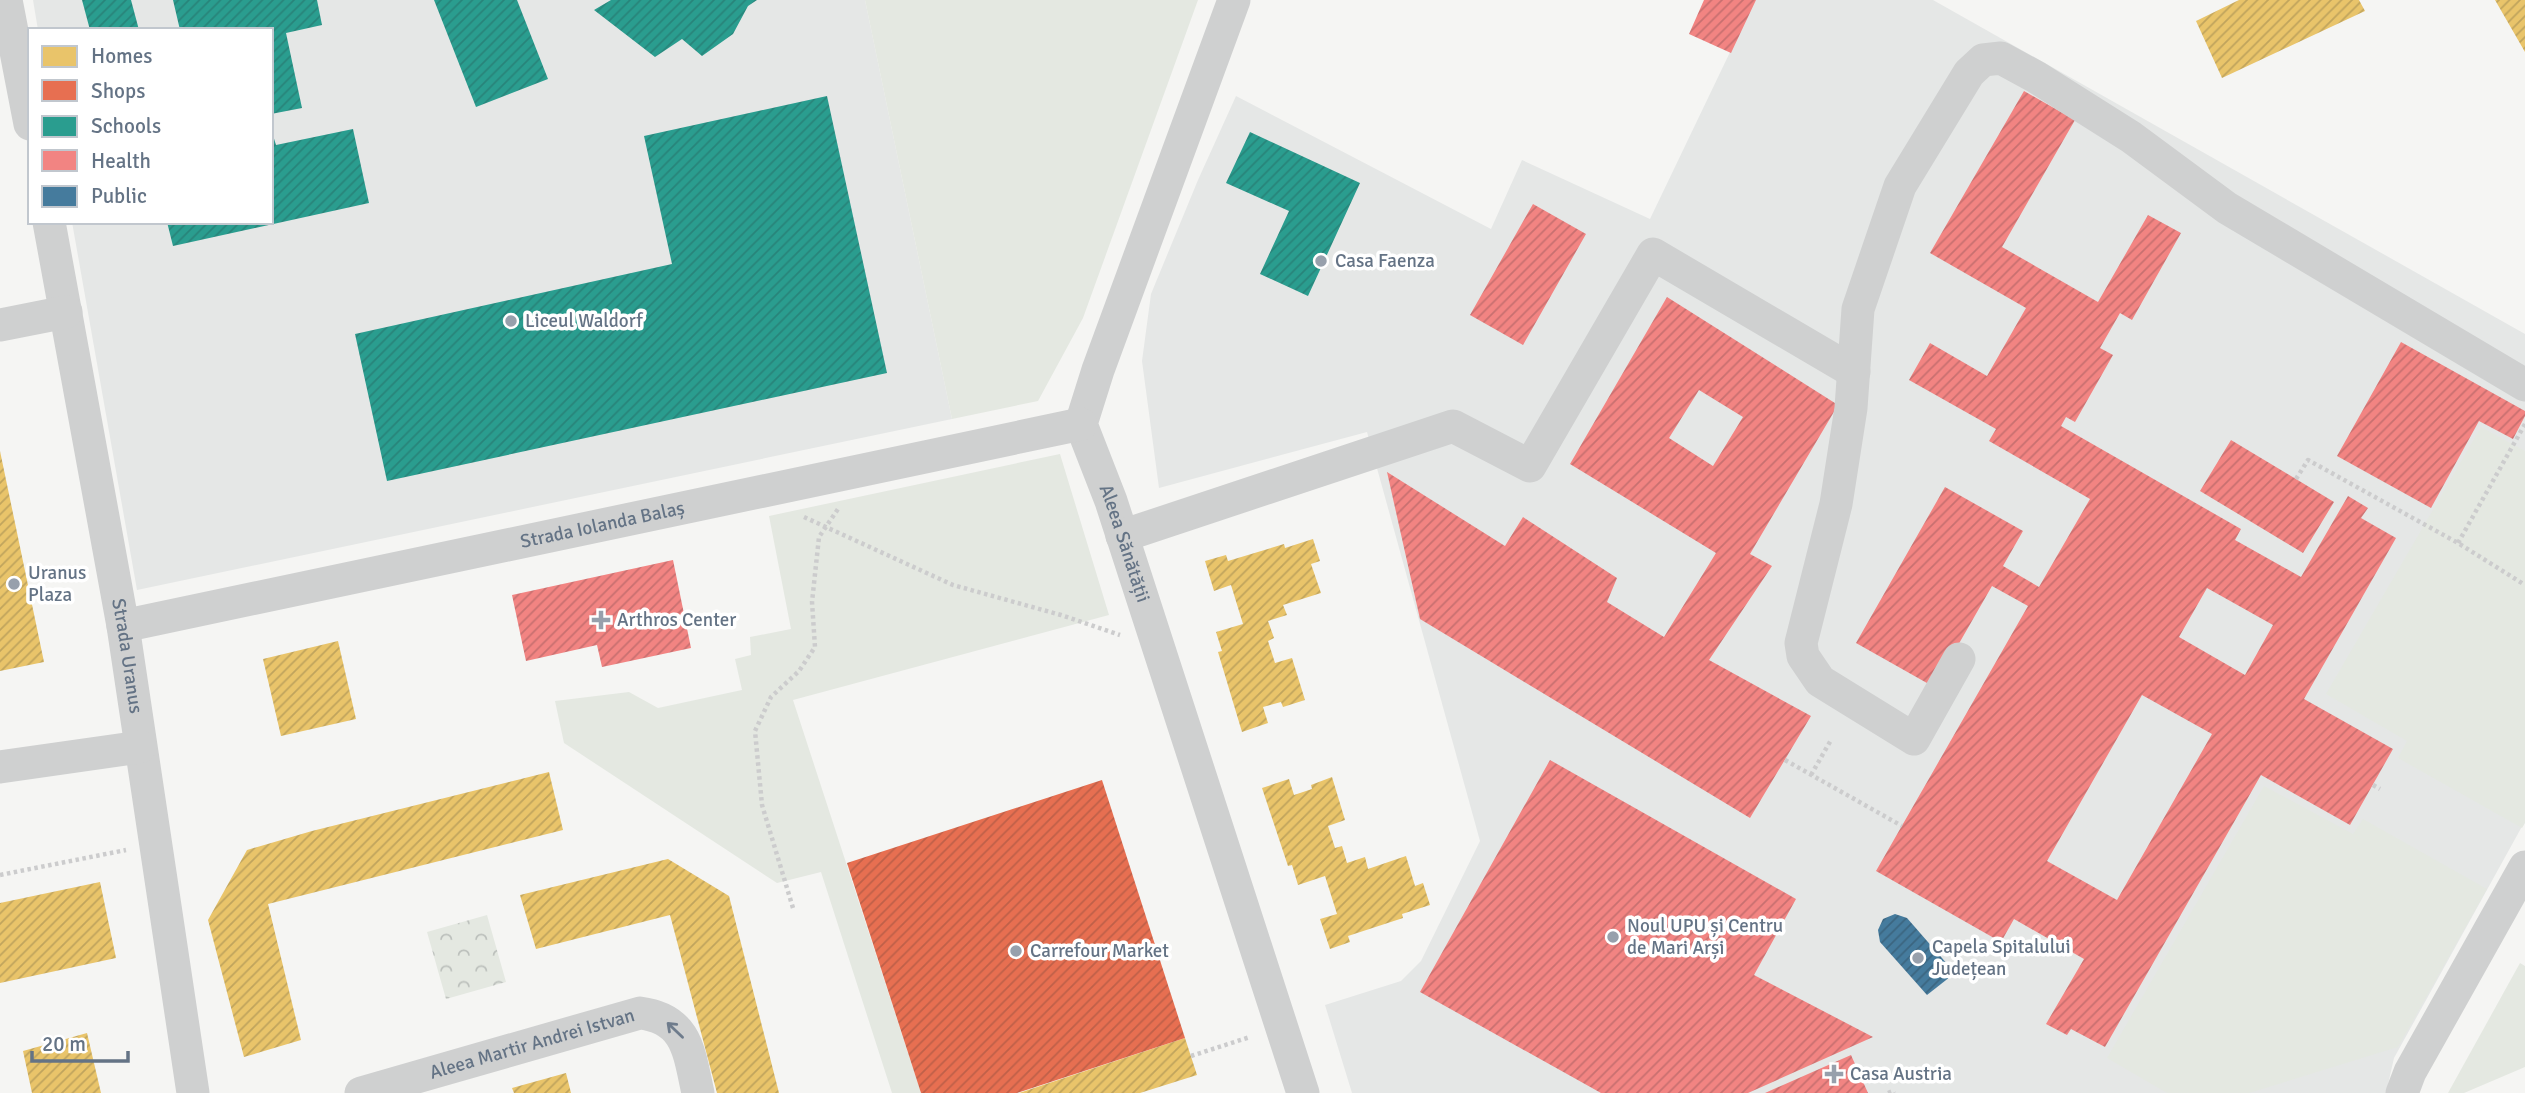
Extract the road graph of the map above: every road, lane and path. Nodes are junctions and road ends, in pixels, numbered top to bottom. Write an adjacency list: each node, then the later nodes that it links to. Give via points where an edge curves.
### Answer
1 (6, 0): 3 (street)
2 (1234, 0): 9 (street)
3 (28, 114)
4 (49, 224): 5 (street, Strada Uranus)
5 (66, 312): 6 (street); 18 (street, Strada Uranus)
6 (0, 325)
7 (1854, 372): 8 (street, via 1858,309 1900,186 1969,73 1983,60 2001,58 2131,136 2227,208); 15 (street, via 1653,254 1530,466 1453,426); 20 (street, via 1836,504 1801,643 1802,656 1820,681 1914,739)
8 (2525, 385)
9 (1081, 424): 15 (street, Aleea Sănătății); 18 (street, Strada Iolanda Balaș)
10 (2525, 424): 16 (path)
11 (2295, 479): 16 (path, via 2308,460)
12 (844, 500): 14 (path)
13 (802, 516): 14 (path)
14 (825, 528): 19 (path, via 953,585); 32 (path, via 819,537 812,602 815,647 799,671 771,696 755,731 762,806)
15 (1122, 536): 38 (street, Aleea Sănătății)
16 (2458, 543): 17 (path)
17 (2525, 585)
18 (123, 626): 22 (street, Strada Uranus)
19 (1120, 635)
20 (1959, 659)
21 (1831, 740): 25 (path)
22 (140, 747): 24 (street); 29 (street, Strada Uranus)
23 (1785, 760): 25 (path)
24 (0, 767)
25 (1811, 775): 28 (path)
26 (2373, 785): 27 (path)
27 (2381, 789)
28 (1902, 826)
29 (156, 845): 30 (path); 35 (street, Strada Uranus)
30 (0, 875)
31 (2521, 884): 41 (street)
32 (793, 908)
33 (1251, 1037): 34 (path)
34 (1191, 1056)
35 (193, 1093)
36 (361, 1093): 37 (street, Aleea Martir Andrei Istvan, one-way to 36, via 684,1037 659,1015 640,1013)
37 (698, 1093)
38 (1303, 1093)
39 (1888, 1093): 40 (path)
40 (1894, 1093)
41 (2402, 1093)

